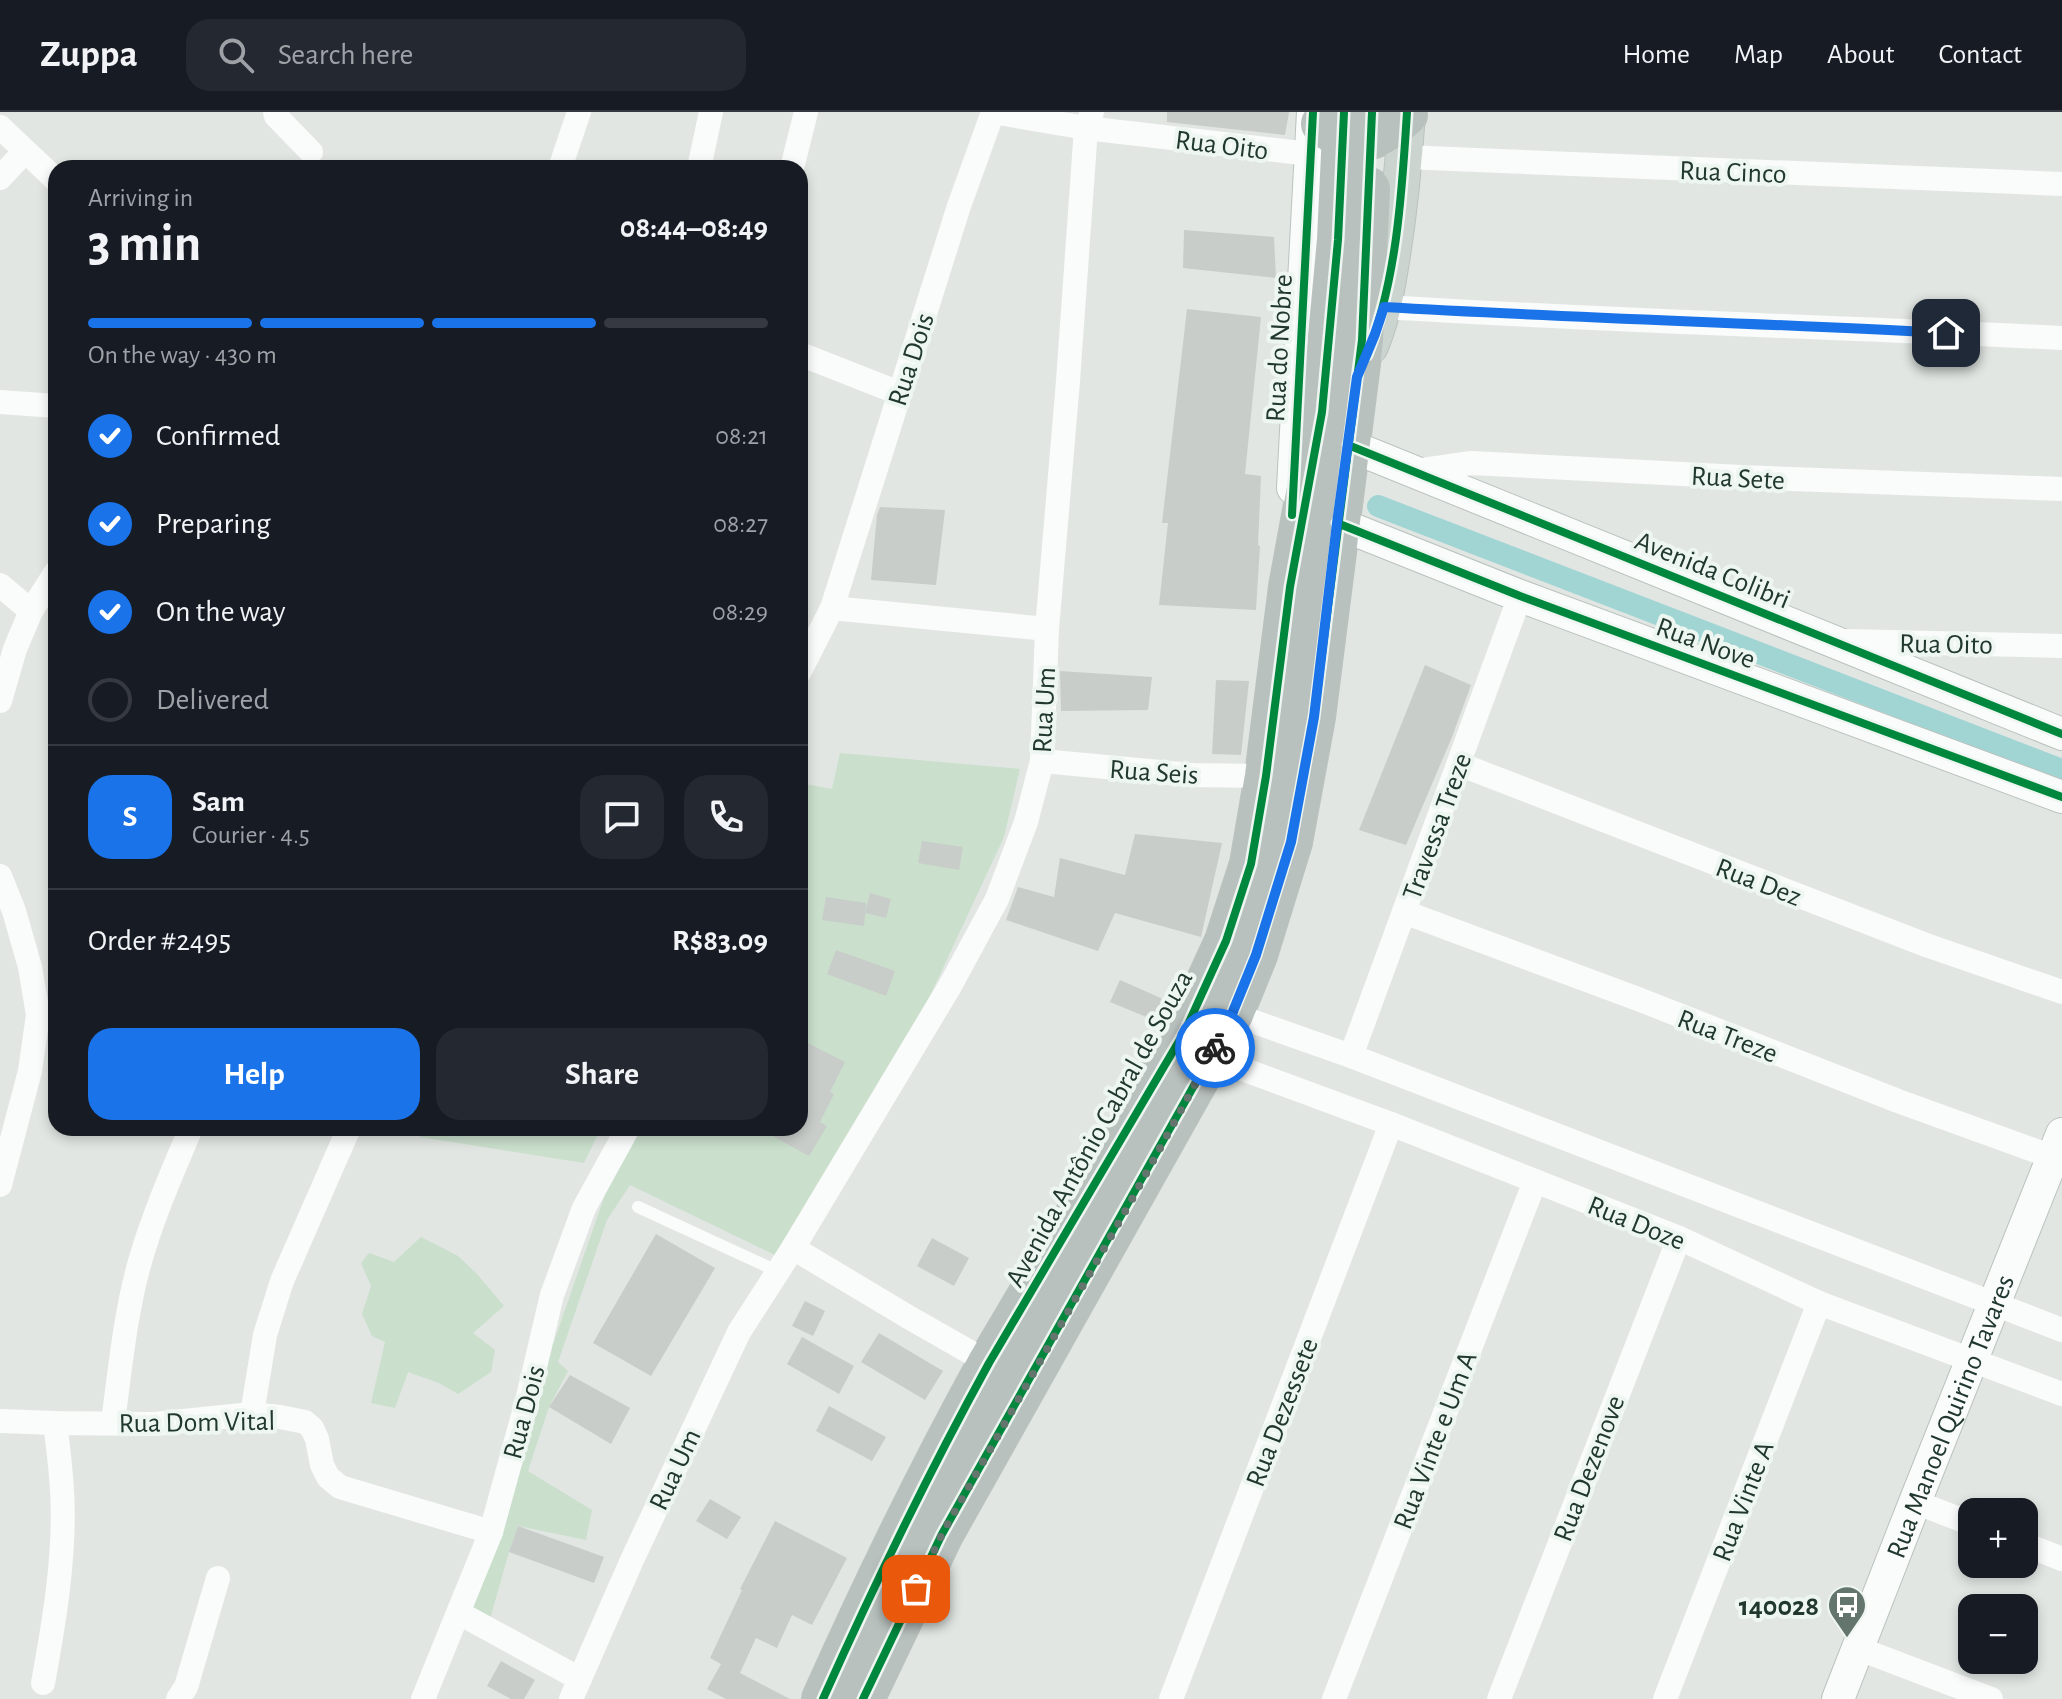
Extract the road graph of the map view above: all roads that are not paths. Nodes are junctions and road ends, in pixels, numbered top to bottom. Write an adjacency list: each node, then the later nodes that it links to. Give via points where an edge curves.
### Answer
1 (275, 112): 10 (street)
2 (579, 112): 11 (street)
3 (711, 112): 12 (street)
4 (806, 112): 13 (street)
5 (993, 112): 6 (street, Rua Oito); 21 (street, Rua Dois)
6 (1089, 120): 7 (street, Rua Oito); 33 (street, Rua Um)
7 (1359, 126): 16 (street, Rua Cinco); 17 (main road); 20 (highway, via 1367,258); 41 (highway, Avenida Antônio Cabral de Souza)
8 (0, 127): 9 (street)
9 (25, 151): 14 (street); 15 (street)
10 (311, 152)
11 (563, 160)
12 (701, 160)
13 (794, 160)
14 (48, 173)
15 (0, 178)
16 (2062, 184)
17 (1384, 307): 18 (street); 20 (main road)
18 (2062, 338)
19 (808, 357): 21 (street)
20 (1357, 377): 24 (highway)
21 (899, 393): 31 (street, Rua Dois)
22 (0, 402): 23 (street)
23 (48, 405)
24 (1348, 445): 25 (street, Avenida Colibri); 27 (highway)
25 (1416, 471): 26 (street, Rua Sete, via 1471,463); 34 (street, Avenida Colibri)
26 (2062, 489)
27 (1337, 523): 30 (street, Rua Nove); 46 (highway, via 1314,717 1291,842)
28 (48, 584): 32 (street)
29 (0, 585): 32 (street)
30 (1520, 596): 40 (street, Travessa Treze); 42 (street, Rua Nove)
31 (832, 608): 33 (street); 36 (street, Rua Dois)
32 (31, 611): 37 (street)
33 (1047, 629): 39 (street, Rua Um)
34 (1830, 640): 35 (street, Rua Oito); 38 (street, Avenida Colibri)
35 (2062, 646)
36 (808, 655)
37 (0, 701)
38 (2062, 734)
39 (1042, 761): 41 (street, Rua Seis); 58 (street, Rua Um, via 997,899)
40 (1459, 764): 44 (street, Travessa Treze); 45 (street, Rua Dez, via 1926,945)
41 (1266, 776): 64 (highway, Avenida Antônio Cabral de Souza, via 1251,864 1226,941 1185,1031)
42 (2062, 797)
43 (0, 876): 55 (street, via 30,967 38,1015 30,1071)
44 (1404, 912): 47 (street, Travessa Treze); 53 (street, Rua Treze, via 1898,1101)
45 (2062, 992)
46 (1232, 1014): 47 (street, Rua Doze); 48 (highway)
47 (1351, 1056): 61 (street, Rua Doze)
48 (1210, 1057): 49 (street, Rua Doze); 83 (highway, via 942,1534)
49 (1391, 1124): 54 (street, Rua Doze); 84 (street, Rua Dezessete)
50 (188, 1136): 68 (street, via 138,1267)
51 (345, 1136): 66 (street, via 282,1281 265,1335)
52 (624, 1136): 72 (street, Rua Dois, via 584,1208 552,1295)
53 (2058, 1146): 61 (street, Rua Manoel Quirino Tavares)
54 (1535, 1181): 57 (street, Rua Doze); 85 (street, Rua Vinte e Um A)
55 (0, 1185)
56 (638, 1207): 59 (lane)
57 (1679, 1238): 60 (street, Rua Doze); 86 (street, Rua Dezenove)
58 (793, 1248): 59 (street, Rua Um); 64 (street)
59 (777, 1271): 79 (street, Rua Um, via 739,1332)
60 (1819, 1303): 63 (street, Rua Doze); 87 (street, Rua Vinte A)
61 (1995, 1303): 62 (street, Rua Doze); 63 (street, Rua Manoel Quirino Tavares)
62 (2062, 1330)
63 (1972, 1362): 65 (street, Rua Doze); 70 (street, Rua Manoel Quirino Tavares)
64 (989, 1363): 82 (highway, Avenida Antônio Cabral de Souza, via 917,1499)
65 (2062, 1394)
66 (252, 1414): 68 (street, Rua Dom Vital, via 154,1424); 72 (street, Rua Dom Vital, via 305,1422 317,1439 328,1477 340,1487)
67 (0, 1421): 69 (street, Rua Dom Vital)
68 (113, 1422): 69 (street, Rua Dom Vital)
69 (55, 1423): 78 (street, via 62,1533)
70 (1915, 1502): 71 (street); 77 (street, Rua Manoel Quirino Tavares)
71 (1958, 1519)
72 (491, 1532): 76 (street, Rua Dois)
73 (2038, 1550): 74 (street)
74 (2062, 1559)
75 (218, 1578): 80 (street)
76 (459, 1613): 79 (street); 81 (street, Rua Dois)
77 (1857, 1648): 88 (street, Rua Manoel Quirino Tavares); 89 (street)
78 (43, 1683)
79 (576, 1689)
80 (178, 1699)
81 (423, 1699)
82 (823, 1699)
83 (863, 1699)
84 (1171, 1699)
85 (1334, 1699)
86 (1499, 1699)
87 (1665, 1699)
88 (1838, 1699)
89 (1991, 1699)

